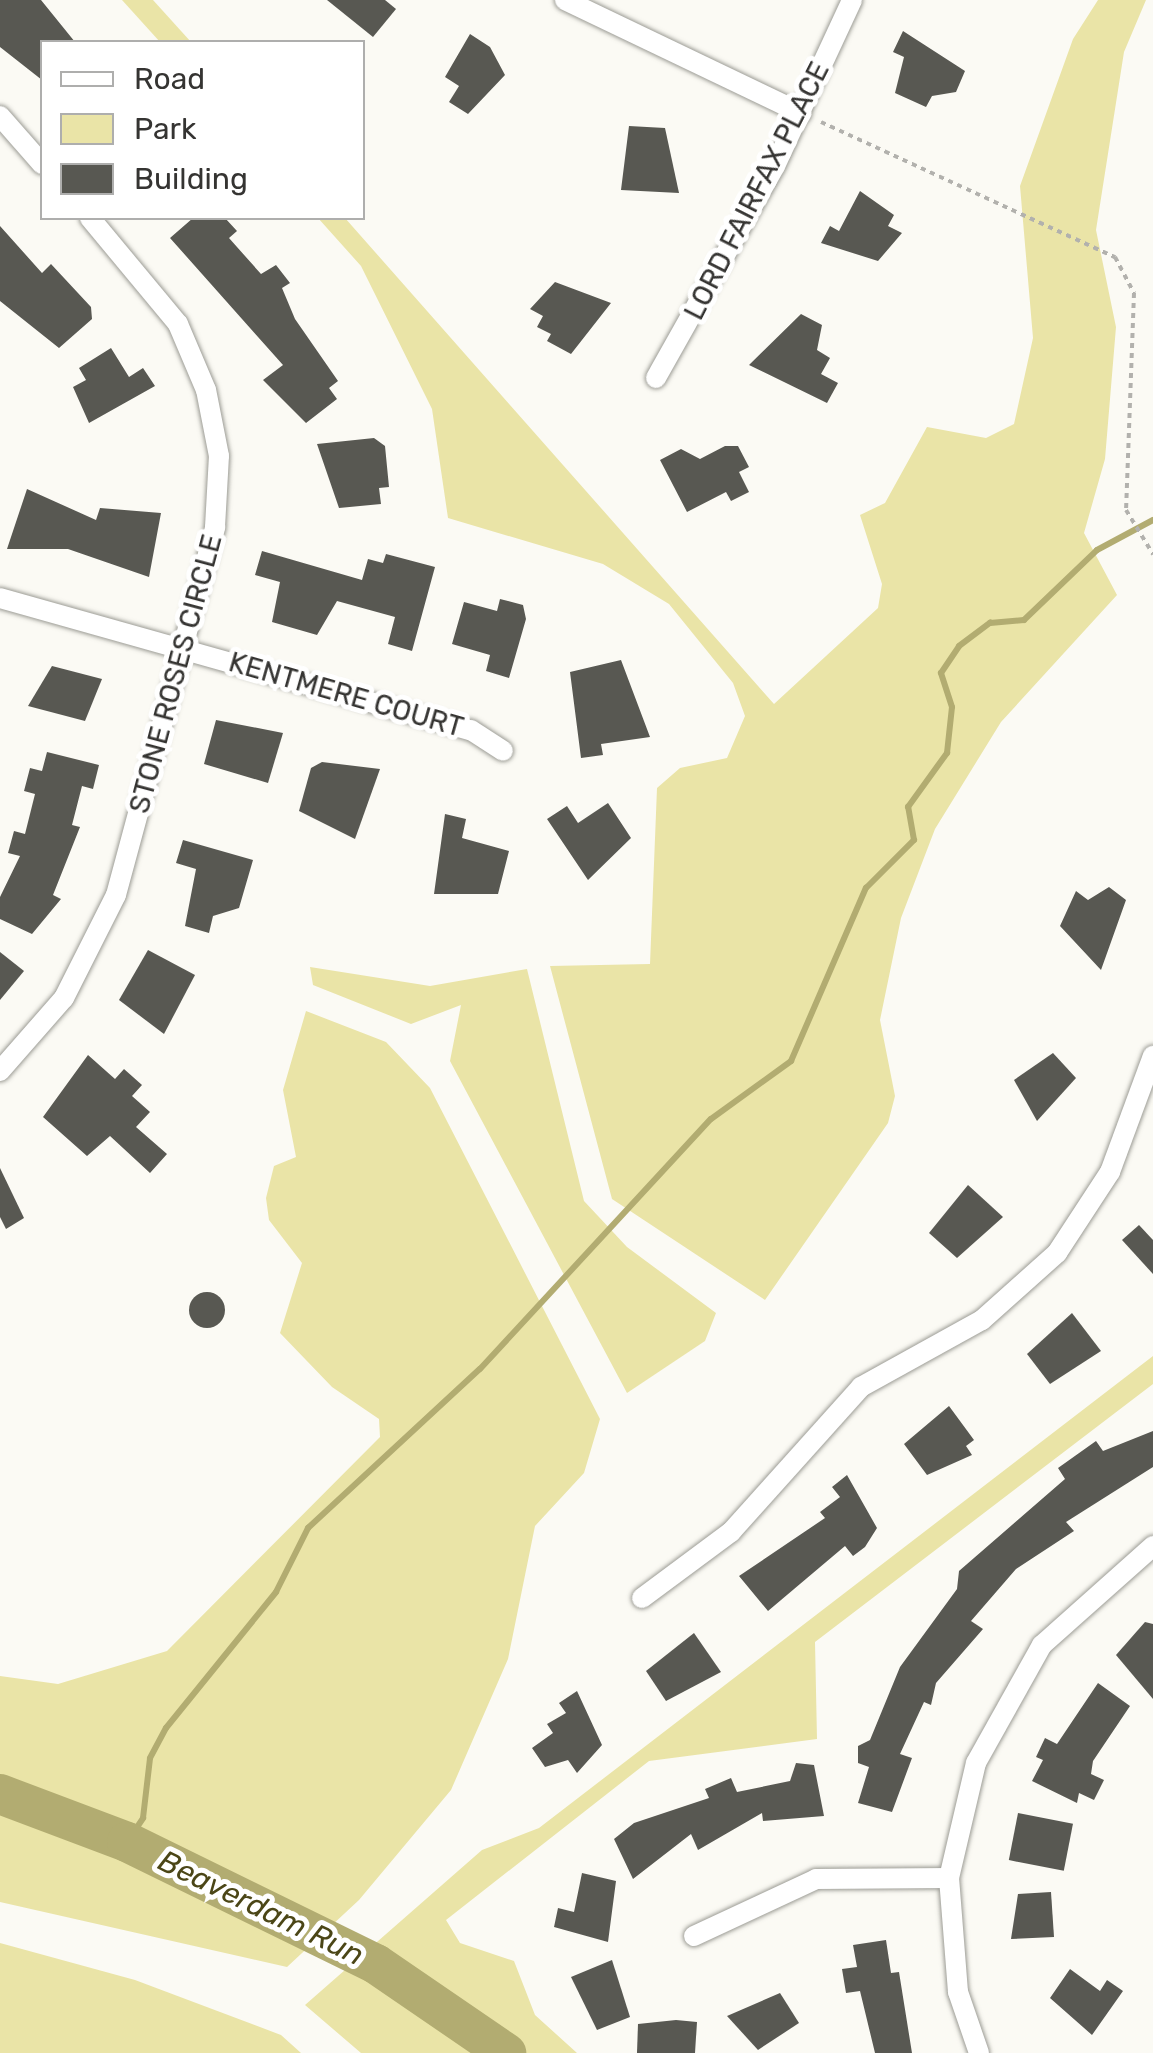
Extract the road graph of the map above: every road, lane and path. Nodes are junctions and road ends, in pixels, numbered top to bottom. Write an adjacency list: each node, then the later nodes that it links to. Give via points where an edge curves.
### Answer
1 (565, 0): 3 (street)
2 (852, 0): 3 (street, LORD FAIRFAX PLACE)
3 (801, 112): 7 (street, LORD FAIRFAX PLACE); 8 (path, via 1114,257 1134,293 1126,510)
4 (0, 116): 5 (street)
5 (40, 162)
6 (92, 220): 10 (street, STONE ROSES CIRCLE, via 178,324 214,418 215,526)
7 (656, 378)
8 (1153, 554)
9 (0, 598): 10 (street, KENTMERE COURT)
10 (185, 648): 11 (street, KENTMERE COURT, via 471,730); 13 (street, STONE ROSES CIRCLE, via 102,930 64,998)
11 (502, 751)
12 (1153, 1056): 15 (street, via 1110,1172 1056,1253 982,1320 861,1388 731,1532)
13 (0, 1070)
14 (1153, 1546): 16 (street, via 1081,1602 1020,1677 976,1763)
15 (642, 1598)
16 (949, 1878): 17 (street, via 816,1879); 18 (street, via 958,1992)
17 (694, 1936)
18 (980, 2053)

